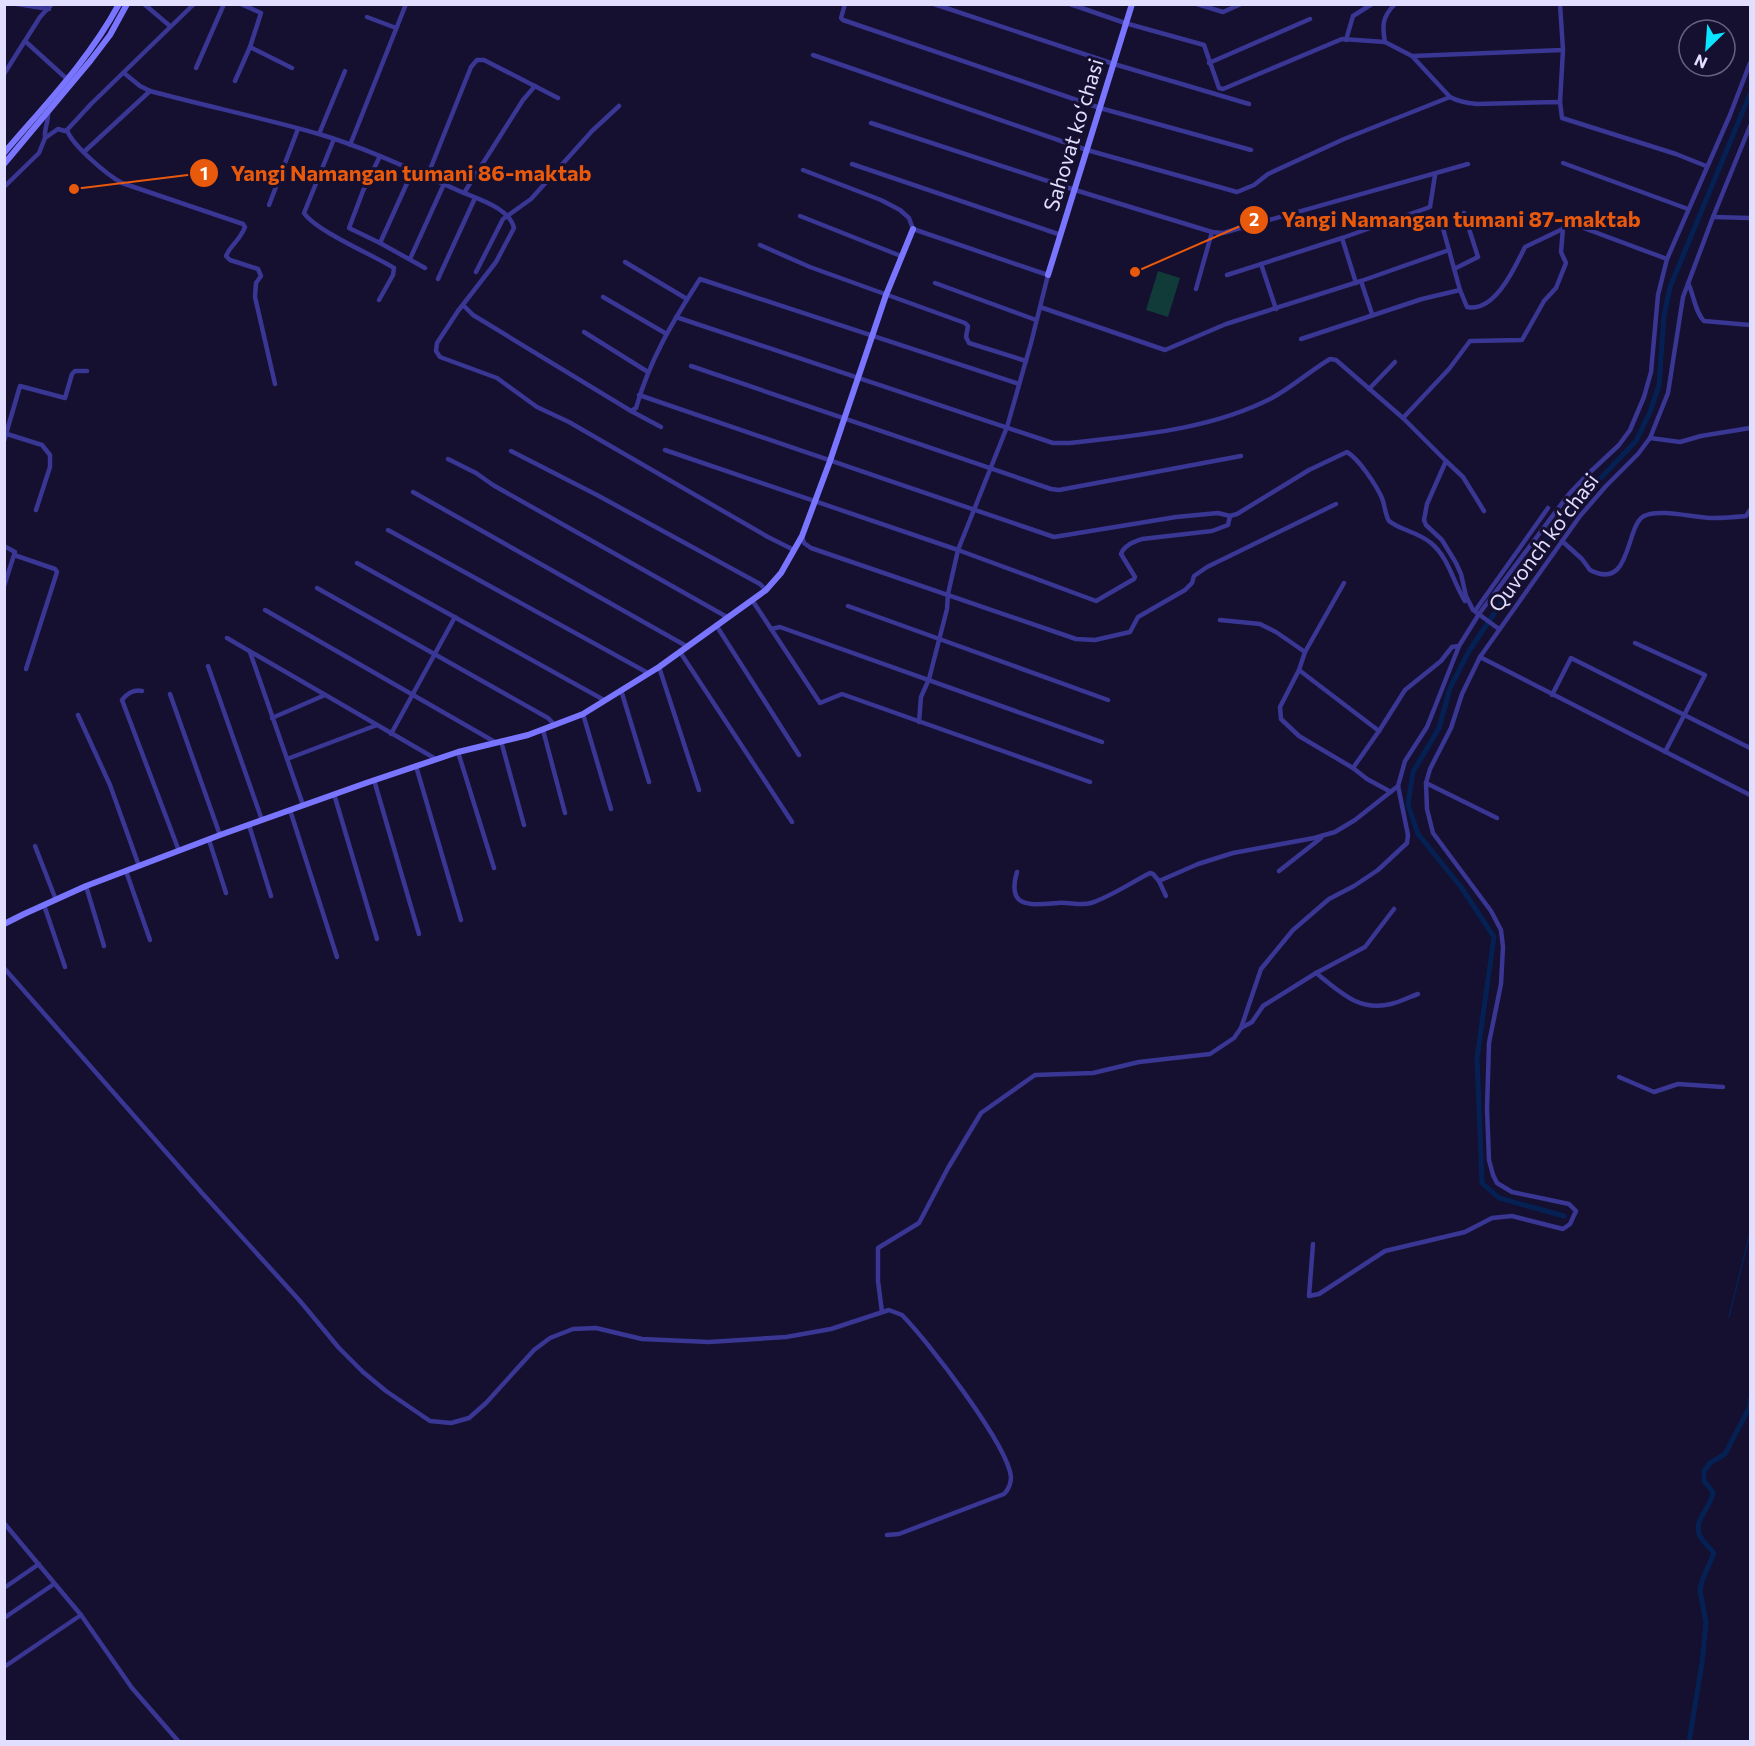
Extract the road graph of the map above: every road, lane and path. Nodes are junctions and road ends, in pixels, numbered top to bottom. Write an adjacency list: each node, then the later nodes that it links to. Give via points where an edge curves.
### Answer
1 (17, 4): 18 (street)
2 (119, 4): 39 (street)
3 (128, 4): 49 (street, via 98,52)
4 (194, 4): 22 (street)
5 (224, 4): 34 (street)
6 (241, 4): 27 (street, via 261,14)
7 (406, 4): 23 (street)
8 (844, 4): 48 (street, via 843,20)
9 (934, 4): 33 (street)
10 (1070, 4): 21 (street)
11 (1132, 4): 21 (street, Sahovat koʻchasi)
12 (1197, 4): 13 (street, via 1223,12)
13 (1241, 4)
14 (1372, 4): 24 (street, via 1353,16)
15 (1395, 4): 26 (street, via 1382,26)
16 (1560, 4): 28 (street)
17 (148, 6): 22 (street)
18 (50, 7): 25 (street)
19 (367, 17): 23 (street)
20 (1310, 19): 31 (street)
21 (1125, 23): 31 (street, via 1204,45); 33 (street, Sahovat koʻchasi)
22 (170, 26): 37 (street)
23 (396, 28): 57 (street)
24 (1346, 40): 26 (street); 31 (street, via 1223,89 1219,88)
25 (25, 41): 38 (street); 39 (street)
26 (1385, 42): 30 (street)
27 (250, 47): 35 (street); 40 (street)
28 (1563, 50): 30 (street); 45 (street)
29 (813, 54): 58 (street)
30 (1412, 56): 43 (street)
31 (1209, 63)
32 (1750, 63): 67 (street)
33 (1114, 64): 46 (street); 48 (street, Sahovat koʻchasi)
34 (196, 68)
35 (292, 68)
36 (345, 71): 54 (street)
37 (123, 73): 42 (street); 52 (street)
38 (4, 74)
39 (67, 79): 61 (street)
40 (234, 81)
41 (535, 86): 44 (street); 71 (street, via 477,60); 75 (street)
42 (150, 91): 53 (street); 60 (street)
43 (1450, 96): 45 (street, via 1466,104); 58 (street, via 1344,139 1237,192)
44 (558, 98)
45 (1560, 102): 67 (street, via 1562,118)
46 (1249, 104)
47 (619, 106): 80 (street, via 531,199)
48 (1100, 108): 58 (street, Sahovat koʻchasi); 59 (street)
49 (48, 112): 55 (street); 64 (street)
50 (871, 123): 74 (street)
51 (1750, 126): 82 (street, Quvonch koʻchasi)
52 (67, 129): 55 (street, via 57,129); 60 (street)
53 (298, 129): 54 (street); 77 (street)
54 (319, 134): 56 (street)
55 (45, 138): 73 (street, via 39,153)
56 (334, 140): 57 (street); 112 (street, via 304,213 394,268)
57 (350, 145): 62 (street)
58 (1087, 150): 74 (street, Sahovat koʻchasi)
59 (1251, 150)
60 (84, 151): 130 (street, via 122,183 243,224 241,238 226,256 258,269 261,276 255,290)
61 (4, 153)
62 (380, 156): 68 (street); 90 (street, via 349,228)
63 (1563, 163): 78 (street)
64 (4, 164)
65 (852, 164): 88 (street)
66 (1468, 164): 70 (street)
67 (1706, 166): 78 (street)
68 (413, 170): 71 (street); 90 (street)
69 (803, 170): 86 (street, via 900,210)
70 (1435, 175): 87 (street, via 1235,230); 89 (street, via 1430,207)
71 (427, 177): 72 (street)
72 (444, 184): 75 (street); 94 (street)
73 (4, 187)
74 (1075, 190): 87 (street); 88 (street, Sahovat koʻchasi)
75 (464, 193): 76 (street)
76 (475, 198): 80 (street); 103 (street)
77 (269, 205)
78 (1688, 209): 95 (street)
79 (1464, 213): 99 (street, via 1478,257)
80 (507, 215): 100 (street); 113 (street, via 514,228 496,262)
81 (800, 216): 93 (street)
82 (1713, 217): 83 (street); 106 (street, Quvonch koʻchasi)
83 (1750, 218)
84 (1442, 225): 92 (street)
85 (1563, 228): 95 (street, via 1573,224); 108 (street, via 1525,247 1516,268 1487,303 1467,308); 137 (street, via 1561,252 1566,263 1560,280 1522,340 1470,341)
86 (914, 229): 93 (street); 101 (street)
87 (1212, 232): 107 (street)
88 (1061, 235): 101 (street, Sahovat koʻchasi)
89 (1342, 238): 97 (street); 104 (street)
90 (380, 243): 94 (street)
91 (760, 245): 109 (street)
92 (1449, 249): 99 (street); 104 (street)
93 (901, 256): 109 (street)
94 (410, 259): 98 (street)
95 (1667, 259): 177 (street, via 1658,295 1652,372 1630,430 1569,494)
96 (625, 262): 111 (street)
97 (1261, 264): 102 (street); 115 (street)
98 (425, 268)
99 (1454, 268): 108 (street)
100 (476, 272)
101 (1048, 275): 114 (street)
102 (1227, 275)
103 (438, 279)
104 (1359, 282): 115 (street); 116 (street)
105 (935, 283): 118 (street)
106 (1688, 283): 119 (street, via 1704,321); 143 (street, Quvonch koʻchasi, via 1668,393)
107 (1196, 289)
108 (1460, 290): 116 (street)
109 (886, 295): 122 (street); 124 (street, via 965,323 969,343)
110 (603, 297): 121 (street)
111 (687, 299): 117 (street); 122 (street, via 700,279)
112 (379, 300)
113 (463, 305): 134 (street, via 473,315); 165 (street, via 437,343 440,357 497,378 537,407)
114 (1040, 307): 115 (street, via 1165,350 1226,324); 118 (street)
115 (1276, 309)
116 (1372, 314): 123 (street)
117 (676, 317): 121 (street); 129 (street)
118 (1036, 320): 124 (street)
119 (1750, 325)
120 (584, 332): 128 (street)
121 (665, 333): 128 (street)
122 (871, 335): 129 (street); 131 (street)
123 (1301, 339)
124 (1026, 361): 131 (street)
125 (1395, 362): 132 (street)
126 (691, 366): 138 (street)
127 (87, 371): 136 (street, via 72,373 65,398 20,387)
128 (648, 372): 133 (street)
129 (858, 378): 138 (street); 140 (street)
130 (275, 384)
131 (1019, 384): 140 (street)
132 (1369, 389): 137 (street); 140 (street, via 1330,359 1272,398 1177,430 1053,443)
133 (639, 395): 134 (street, via 636,408); 149 (street)
134 (631, 411): 139 (street)
135 (4, 415): 136 (street)
136 (11, 417): 142 (street)
137 (1403, 418): 150 (street)
138 (845, 419): 149 (street); 151 (street)
139 (661, 427)
140 (1007, 427): 151 (street)
141 (1750, 430): 143 (street, via 1680,442)
142 (7, 434): 144 (street); 157 (street, via 42,445 50,455)
143 (1650, 438): 163 (street, Quvonch koʻchasi)
144 (4, 441)
145 (665, 450): 153 (street)
146 (511, 451): 172 (street)
147 (1241, 456): 151 (street, via 1059,490)
148 (448, 459): 179 (street)
149 (830, 461): 153 (street); 156 (street)
150 (1446, 461): 159 (street, via 1463,477); 177 (street, via 1424,520 1449,551 1461,574 1466,597)
151 (991, 468): 156 (street)
152 (413, 492): 187 (street)
153 (816, 501): 162 (street); 166 (street)
154 (1336, 504): 173 (street, via 1207,567 1194,576 1185,590 1138,617 1130,632 1095,640 1076,639)
155 (1548, 508): 177 (street)
156 (975, 509): 160 (street, via 1054,537 1176,517 1218,513); 166 (street)
157 (36, 510)
158 (1750, 510): 163 (street, via 1746,516 1731,518 1656,513 1644,516 1636,525 1623,563 1605,573 1590,570)
159 (1484, 511)
160 (1230, 516): 166 (street, via 1228,525 1212,531 1132,543 1122,554 1134,579 1096,601); 177 (street, via 1347,452 1372,480 1389,521 1433,545 1462,596)
161 (388, 530): 198 (street)
162 (801, 536): 165 (street); 173 (street, via 811,548)
163 (1562, 541): 183 (street, Quvonch koʻchasi)
164 (4, 546): 167 (street, via 14,550)
165 (794, 550): 172 (street)
166 (958, 550): 173 (street)
167 (15, 555): 170 (street); 196 (street, via 57,572)
168 (357, 563): 178 (street)
169 (1344, 583): 191 (street)
170 (4, 586)
171 (317, 588): 192 (street)
172 (766, 590): 174 (street)
173 (948, 594): 185 (street)
174 (752, 600): 179 (street); 182 (street)
175 (848, 606): 185 (street)
176 (265, 610): 204 (street)
177 (1476, 612): 183 (street); 188 (street)
178 (455, 617): 192 (street); 207 (street)
179 (727, 617): 181 (street)
180 (1220, 620): 191 (street, via 1260,624)
181 (716, 625): 187 (street); 223 (street)
182 (771, 629): 199 (street, via 780,627); 212 (street, via 820,704 842,694)
183 (1499, 629): 193 (street, Quvonch koʻchasi)
184 (227, 638): 189 (street)
185 (940, 638): 199 (street); 206 (street)
186 (1635, 643): 210 (street, via 1705,675)
187 (688, 646): 190 (street)
188 (1459, 646): 216 (street, via 1452,647 1405,690); 232 (street, via 1427,727 1405,761)
189 (249, 651): 203 (street); 211 (street)
190 (680, 652): 195 (street); 243 (street)
191 (1305, 652): 197 (street)
192 (435, 655): 204 (street); 214 (street)
193 (1480, 657): 205 (street); 231 (street, Quvonch koʻchasi)
194 (208, 666): 242 (street)
195 (659, 667): 198 (street); 233 (street)
196 (26, 669)
197 (1299, 670): 216 (street); 227 (street, via 1280,707 1281,719 1299,736)
198 (648, 674): 200 (street)
199 (929, 680): 212 (street, via 921,697); 219 (street)
200 (620, 690): 207 (street); 229 (street)
201 (142, 691): 250 (street, via 125,695 122,700)
202 (170, 694): 246 (street)
203 (325, 695): 211 (street); 213 (street)
204 (413, 695): 217 (street); 218 (street)
205 (1552, 695): 210 (street, via 1571,658); 222 (street)
206 (1108, 699)
207 (604, 700): 208 (street)
208 (583, 714): 214 (street); 238 (street)
209 (78, 715): 251 (street, via 110,785)
210 (1685, 716): 220 (street); 222 (street)
211 (272, 718): 224 (street)
212 (919, 722): 230 (street)
213 (376, 725): 217 (street); 224 (street)
214 (555, 725): 215 (street)
215 (543, 730): 218 (street); 240 (street)
216 (1379, 731): 227 (street)
217 (392, 734): 225 (street)
218 (498, 742): 221 (street); 245 (street)
219 (1102, 742)
220 (1750, 748)
221 (458, 752): 225 (street); 252 (street)
222 (1665, 752): 236 (street)
223 (799, 755)
224 (286, 759): 237 (street)
225 (436, 759): 226 (street)
226 (416, 766): 228 (street); 264 (street)
227 (1353, 768): 234 (street)
228 (374, 780): 235 (street); 266 (street)
229 (649, 782)
230 (1090, 782)
231 (1426, 783): 241 (street); 278 (street, Quvonch koʻchasi, via 1433,833 1501,930 1501,984 1489,1043 1487,1109 1493,1175 1497,1183 1512,1192 1569,1204 1576,1211 1563,1229 1512,1216 1492,1218 1465,1232 1385,1251 1319,1294 1309,1296)
232 (1398, 786): 234 (street); 275 (street, via 1407,843 1378,870 1329,899 1293,930 1261,969)
233 (699, 790)
234 (1391, 792): 247 (street, via 1341,829)
235 (334, 794): 237 (street); 267 (street)
236 (1750, 795)
237 (303, 805): 239 (street)
238 (611, 809)
239 (290, 810): 242 (street); 270 (street)
240 (565, 813)
241 (1497, 818)
242 (262, 820): 244 (street)
243 (792, 822)
244 (249, 825): 246 (street); 259 (street)
245 (524, 825)
246 (220, 835): 248 (street)
247 (1323, 836): 254 (street); 256 (street, via 1233,853)
248 (209, 840): 250 (street); 258 (street)
249 (35, 846): 261 (street)
250 (178, 851): 251 (street)
251 (139, 866): 253 (street)
252 (494, 868)
253 (126, 871): 257 (street); 268 (street)
254 (1279, 871)
255 (1017, 872): 256 (street, via 1015,895 1037,905 1092,902 1150,873)
256 (1159, 881): 260 (street)
257 (86, 886): 261 (street); 269 (street)
258 (226, 893)
259 (271, 896)
260 (1166, 896)
261 (56, 900): 262 (street)
262 (44, 905): 265 (street); 271 (street)
263 (1394, 909): 273 (street, via 1365,947)
264 (461, 920)
265 (4, 924)
266 (419, 934)
267 (377, 939)
268 (150, 940)
269 (104, 946)
270 (337, 957)
271 (65, 967)
272 (4, 968): 279 (street, via 339,1348 378,1384 430,1421 451,1423 469,1418 534,1350 573,1329 596,1328 642,1339 709,1342 786,1337 831,1329)
273 (1316, 973): 274 (street, via 1362,1005 1391,1005); 275 (street, via 1263,1006 1252,1022)
274 (1418, 994)
275 (1241, 1028): 279 (street, via 1234,1038 1210,1054 1139,1062 1093,1073 1035,1075 981,1113 919,1223 878,1248)
276 (1618, 1077): 277 (street, via 1654,1092 1678,1084)
277 (1723, 1087)
278 (1313, 1244)
279 (882, 1312): 281 (street, via 890,1310 902,1315 954,1379 996,1441 1011,1476 1004,1494 899,1534)
280 (4, 1523): 282 (street)
281 (887, 1535)
282 (39, 1564): 283 (street); 284 (street)
283 (54, 1584): 285 (street); 286 (street)
284 (4, 1588)
285 (81, 1615): 287 (street); 288 (street, via 132,1688)
286 (4, 1618)
287 (4, 1667)
288 (179, 1742)

